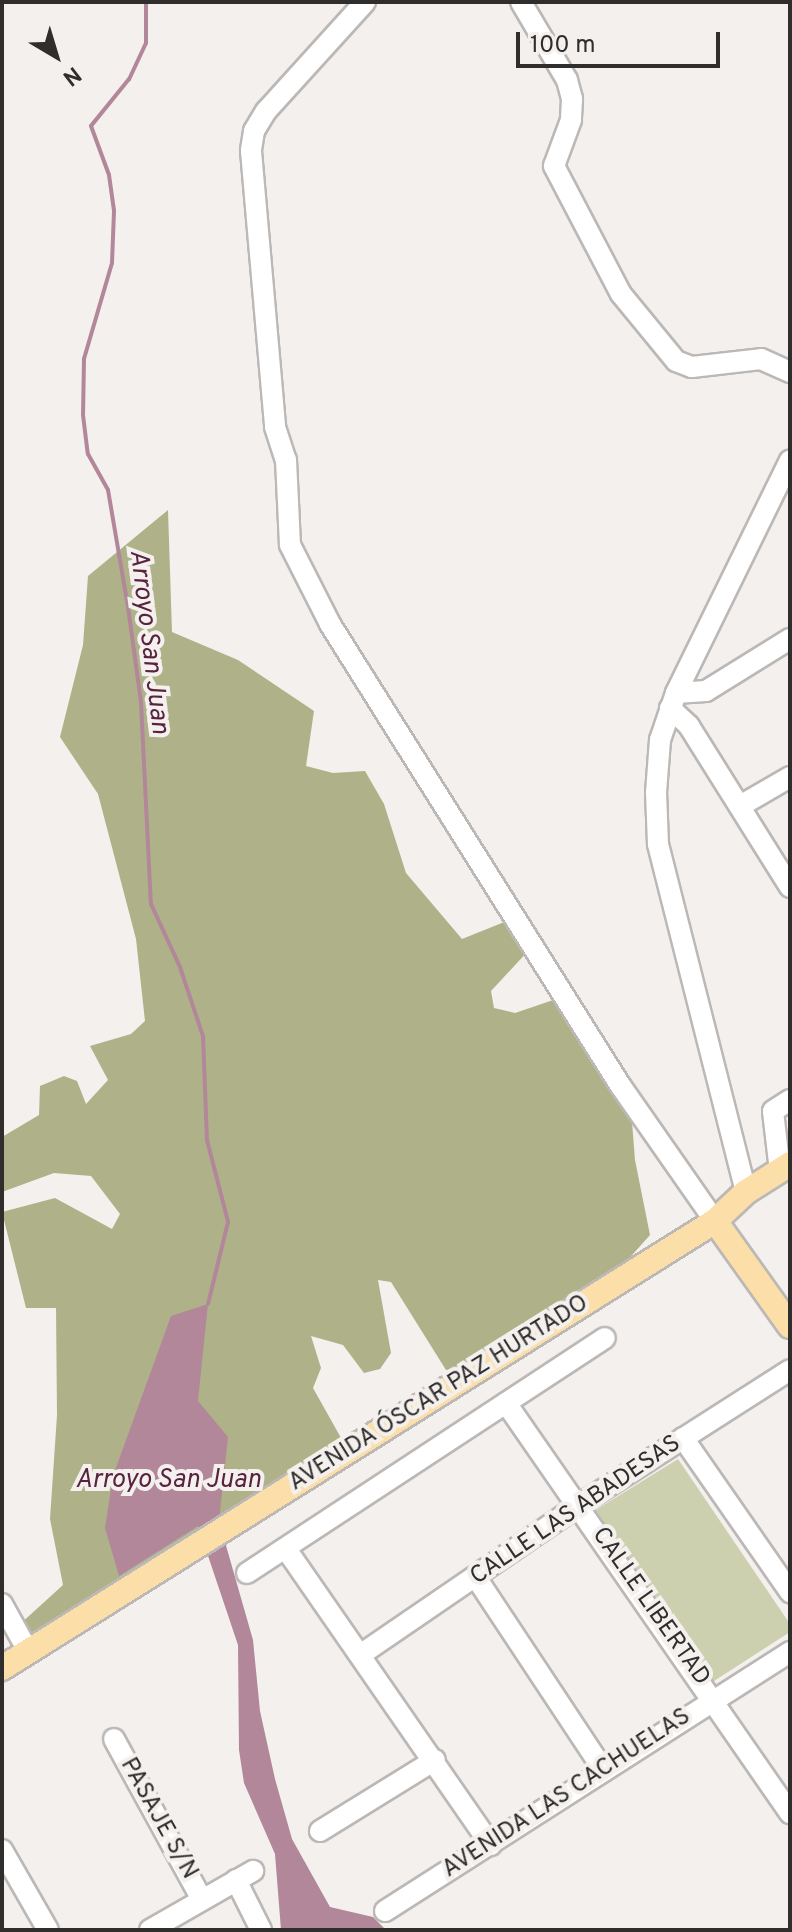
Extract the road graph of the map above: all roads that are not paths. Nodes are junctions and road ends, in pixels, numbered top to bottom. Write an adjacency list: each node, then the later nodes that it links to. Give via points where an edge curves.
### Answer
1 (365, 2): 13 (street, via 266,111 254,131 251,151 275,427 286,460 290,545 330,624 620,1085)
2 (521, 2): 3 (street, via 567,80 572,99 571,120 554,166 621,294 676,361 692,367 761,359)
3 (790, 372)
4 (790, 460): 6 (street)
5 (790, 639): 6 (street, via 706,691)
6 (673, 700): 8 (street); 12 (street, via 660,740 658,844)
7 (790, 777): 8 (street)
8 (740, 806): 9 (street)
9 (790, 887)
10 (790, 1100): 11 (street, via 773,1111)
11 (785, 1168): 12 (main road, AVENIDA ÓSCAR PAZ HURTADO)
12 (746, 1192): 13 (main road, AVENIDA ÓSCAR PAZ HURTADO)
13 (715, 1221): 14 (main road); 25 (main road, AVENIDA ÓSCAR PAZ HURTADO)
14 (790, 1326)
15 (605, 1338): 17 (street)
16 (790, 1370): 18 (street, CALLE LAS ABADESAS)
17 (506, 1403): 19 (street, CALLE LIBERTAD); 20 (street)
18 (683, 1438): 19 (street, CALLE LAS ABADESAS); 23 (street)
19 (579, 1505): 22 (street, CALLE LAS ABADESAS); 29 (street, CALLE LIBERTAD)
20 (286, 1549): 21 (street); 27 (street)
21 (247, 1573)
22 (477, 1579): 27 (street, CALLE LAS ABADESAS); 32 (street)
23 (790, 1592)
24 (2, 1604): 25 (street)
25 (28, 1651): 28 (main road, AVENIDA ÓSCAR PAZ HURTADO)
26 (790, 1652): 29 (street, AVENIDA LAS CACHUELAS)
27 (363, 1653): 31 (street)
28 (2, 1668)
29 (714, 1699): 32 (street, AVENIDA LAS CACHUELAS); 33 (street, CALLE LIBERTAD)
30 (114, 1739): 37 (street, PASAJE S/N)
31 (435, 1760): 34 (street); 35 (street)
32 (604, 1771): 35 (street, AVENIDA LAS CACHUELAS)
33 (790, 1813)
34 (320, 1831)
35 (491, 1845): 38 (street, AVENIDA LAS CACHUELAS)
36 (2, 1850): 39 (street)
37 (202, 1900): 40 (street); 41 (street, via 244,1875)
38 (385, 1911)
39 (48, 1930)
40 (150, 1930)
41 (261, 1930)

